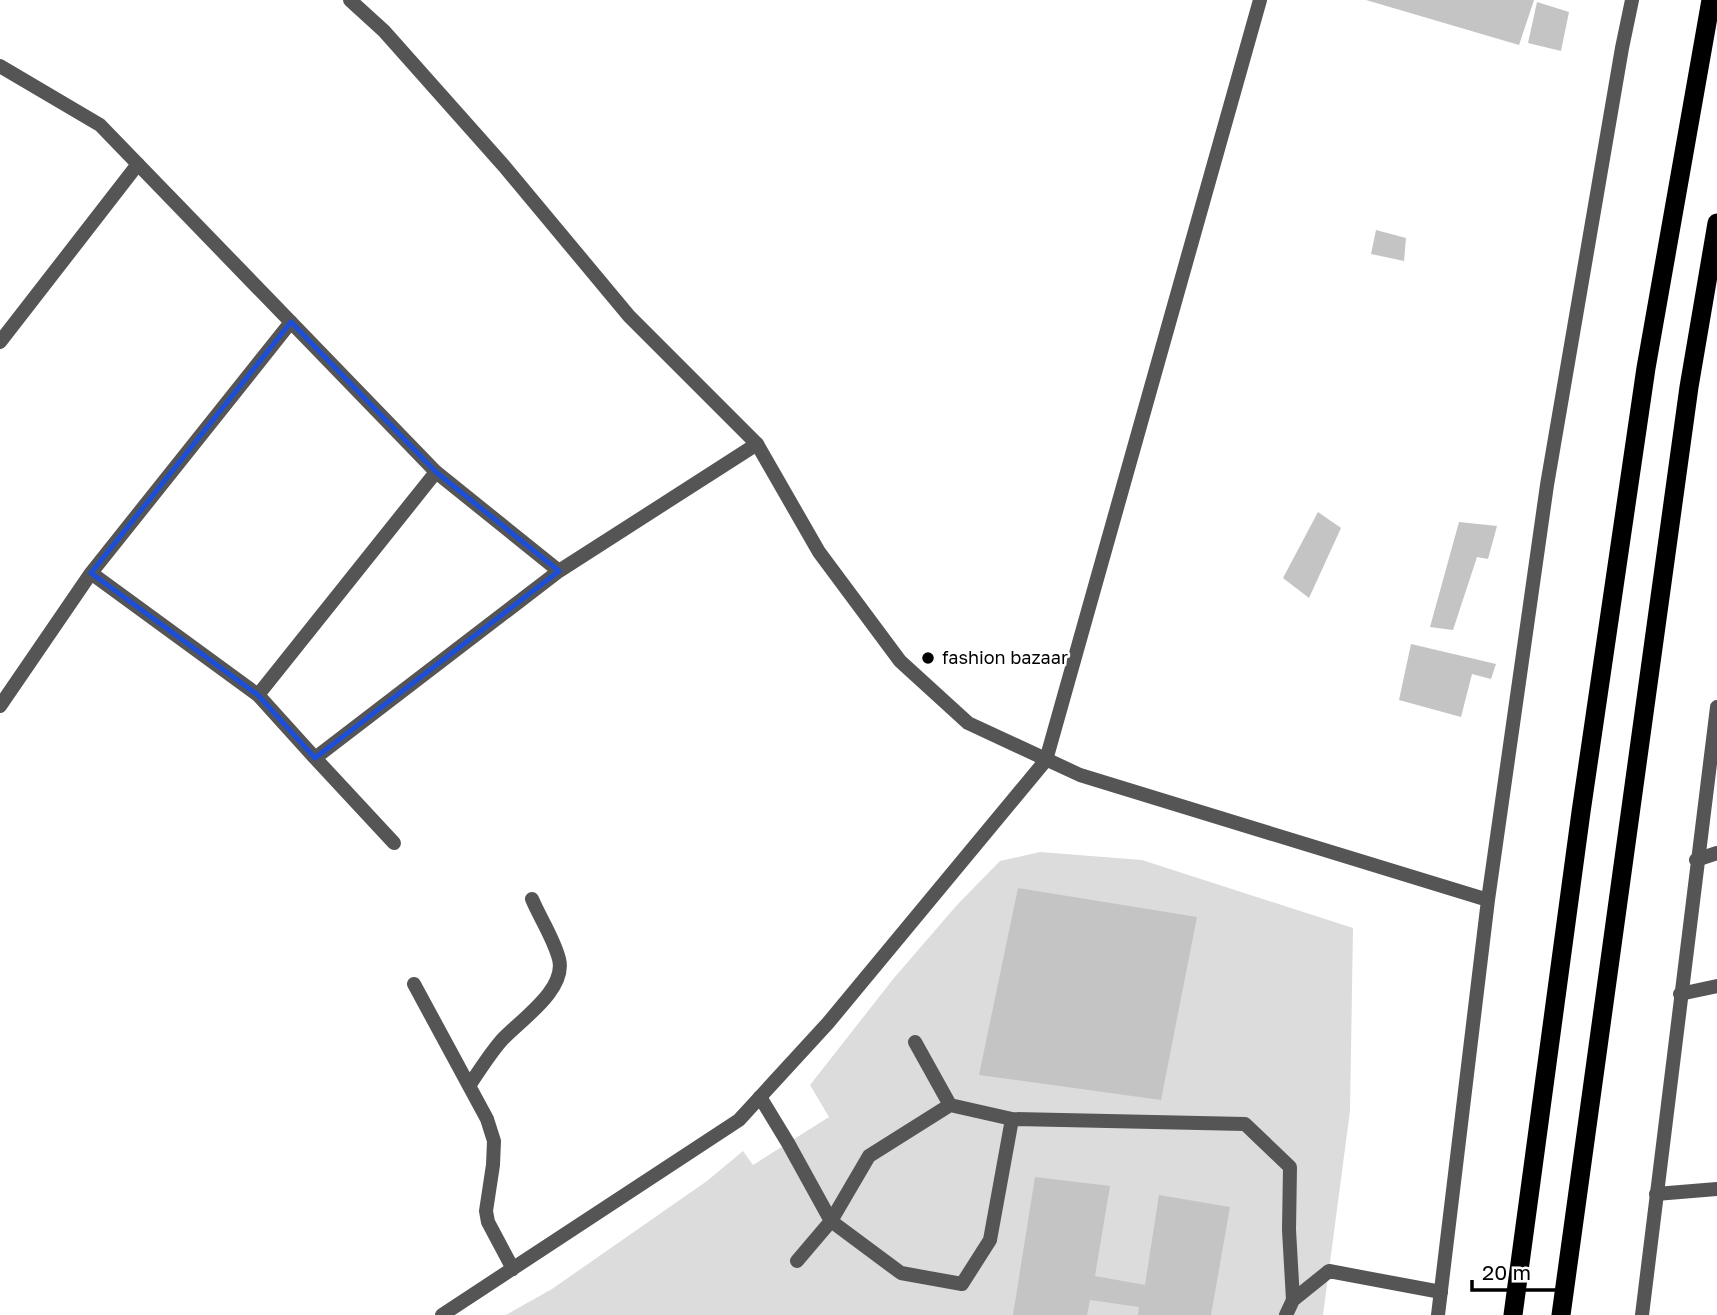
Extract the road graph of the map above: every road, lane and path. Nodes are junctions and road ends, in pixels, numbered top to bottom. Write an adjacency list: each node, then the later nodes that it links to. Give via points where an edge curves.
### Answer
1 (350, 0): 10 (street, via 384,31 476,135 629,316)
2 (1261, 0): 18 (street)
3 (1632, 0): 23 (street, via 1547,485)
4 (1711, 0): 42 (highway, via 1646,368)
5 (0, 66): 6 (street, via 100,125)
6 (138, 164): 8 (street); 9 (street)
7 (1717, 223): 43 (highway, via 1689,387)
8 (291, 323): 11 (street); 13 (street)
9 (0, 342)
10 (757, 444): 12 (street); 18 (street, via 818,552 900,661 968,723)
11 (436, 472): 12 (street); 14 (street)
12 (559, 570): 17 (street)
13 (90, 573): 14 (street); 15 (street)
14 (258, 695): 17 (street)
15 (0, 706)
16 (1717, 707): 21 (street)
17 (315, 758): 19 (street)
18 (1046, 760): 23 (street, via 1080,775); 29 (street, via 828,1023)
19 (394, 843)
20 (1717, 853): 21 (street)
21 (1696, 860): 26 (street)
22 (532, 899): 28 (street, via 559,960 560,973 554,987 500,1043)
23 (1488, 900): 37 (street)
24 (414, 984): 28 (street)
25 (1717, 986): 26 (street)
26 (1680, 994): 33 (street)
27 (915, 1042): 30 (street)
28 (469, 1086): 36 (street, via 494,1141 488,1222)
29 (760, 1097): 34 (street); 36 (street, via 739,1120)
30 (950, 1105): 31 (street); 34 (street, via 869,1156)
31 (1012, 1119): 34 (street, via 990,1240 962,1284 901,1273); 38 (street, via 1245,1124 1290,1167)
32 (1717, 1189): 33 (street)
33 (1656, 1194): 44 (street)
34 (831, 1222): 35 (street)
35 (797, 1261)
36 (513, 1269): 39 (street)
37 (1441, 1292): 38 (street, via 1329,1271); 41 (street)
38 (1293, 1300): 40 (street)
39 (442, 1315)
40 (1286, 1315)
41 (1438, 1315)
42 (1513, 1315)
43 (1561, 1315)
44 (1642, 1315)

